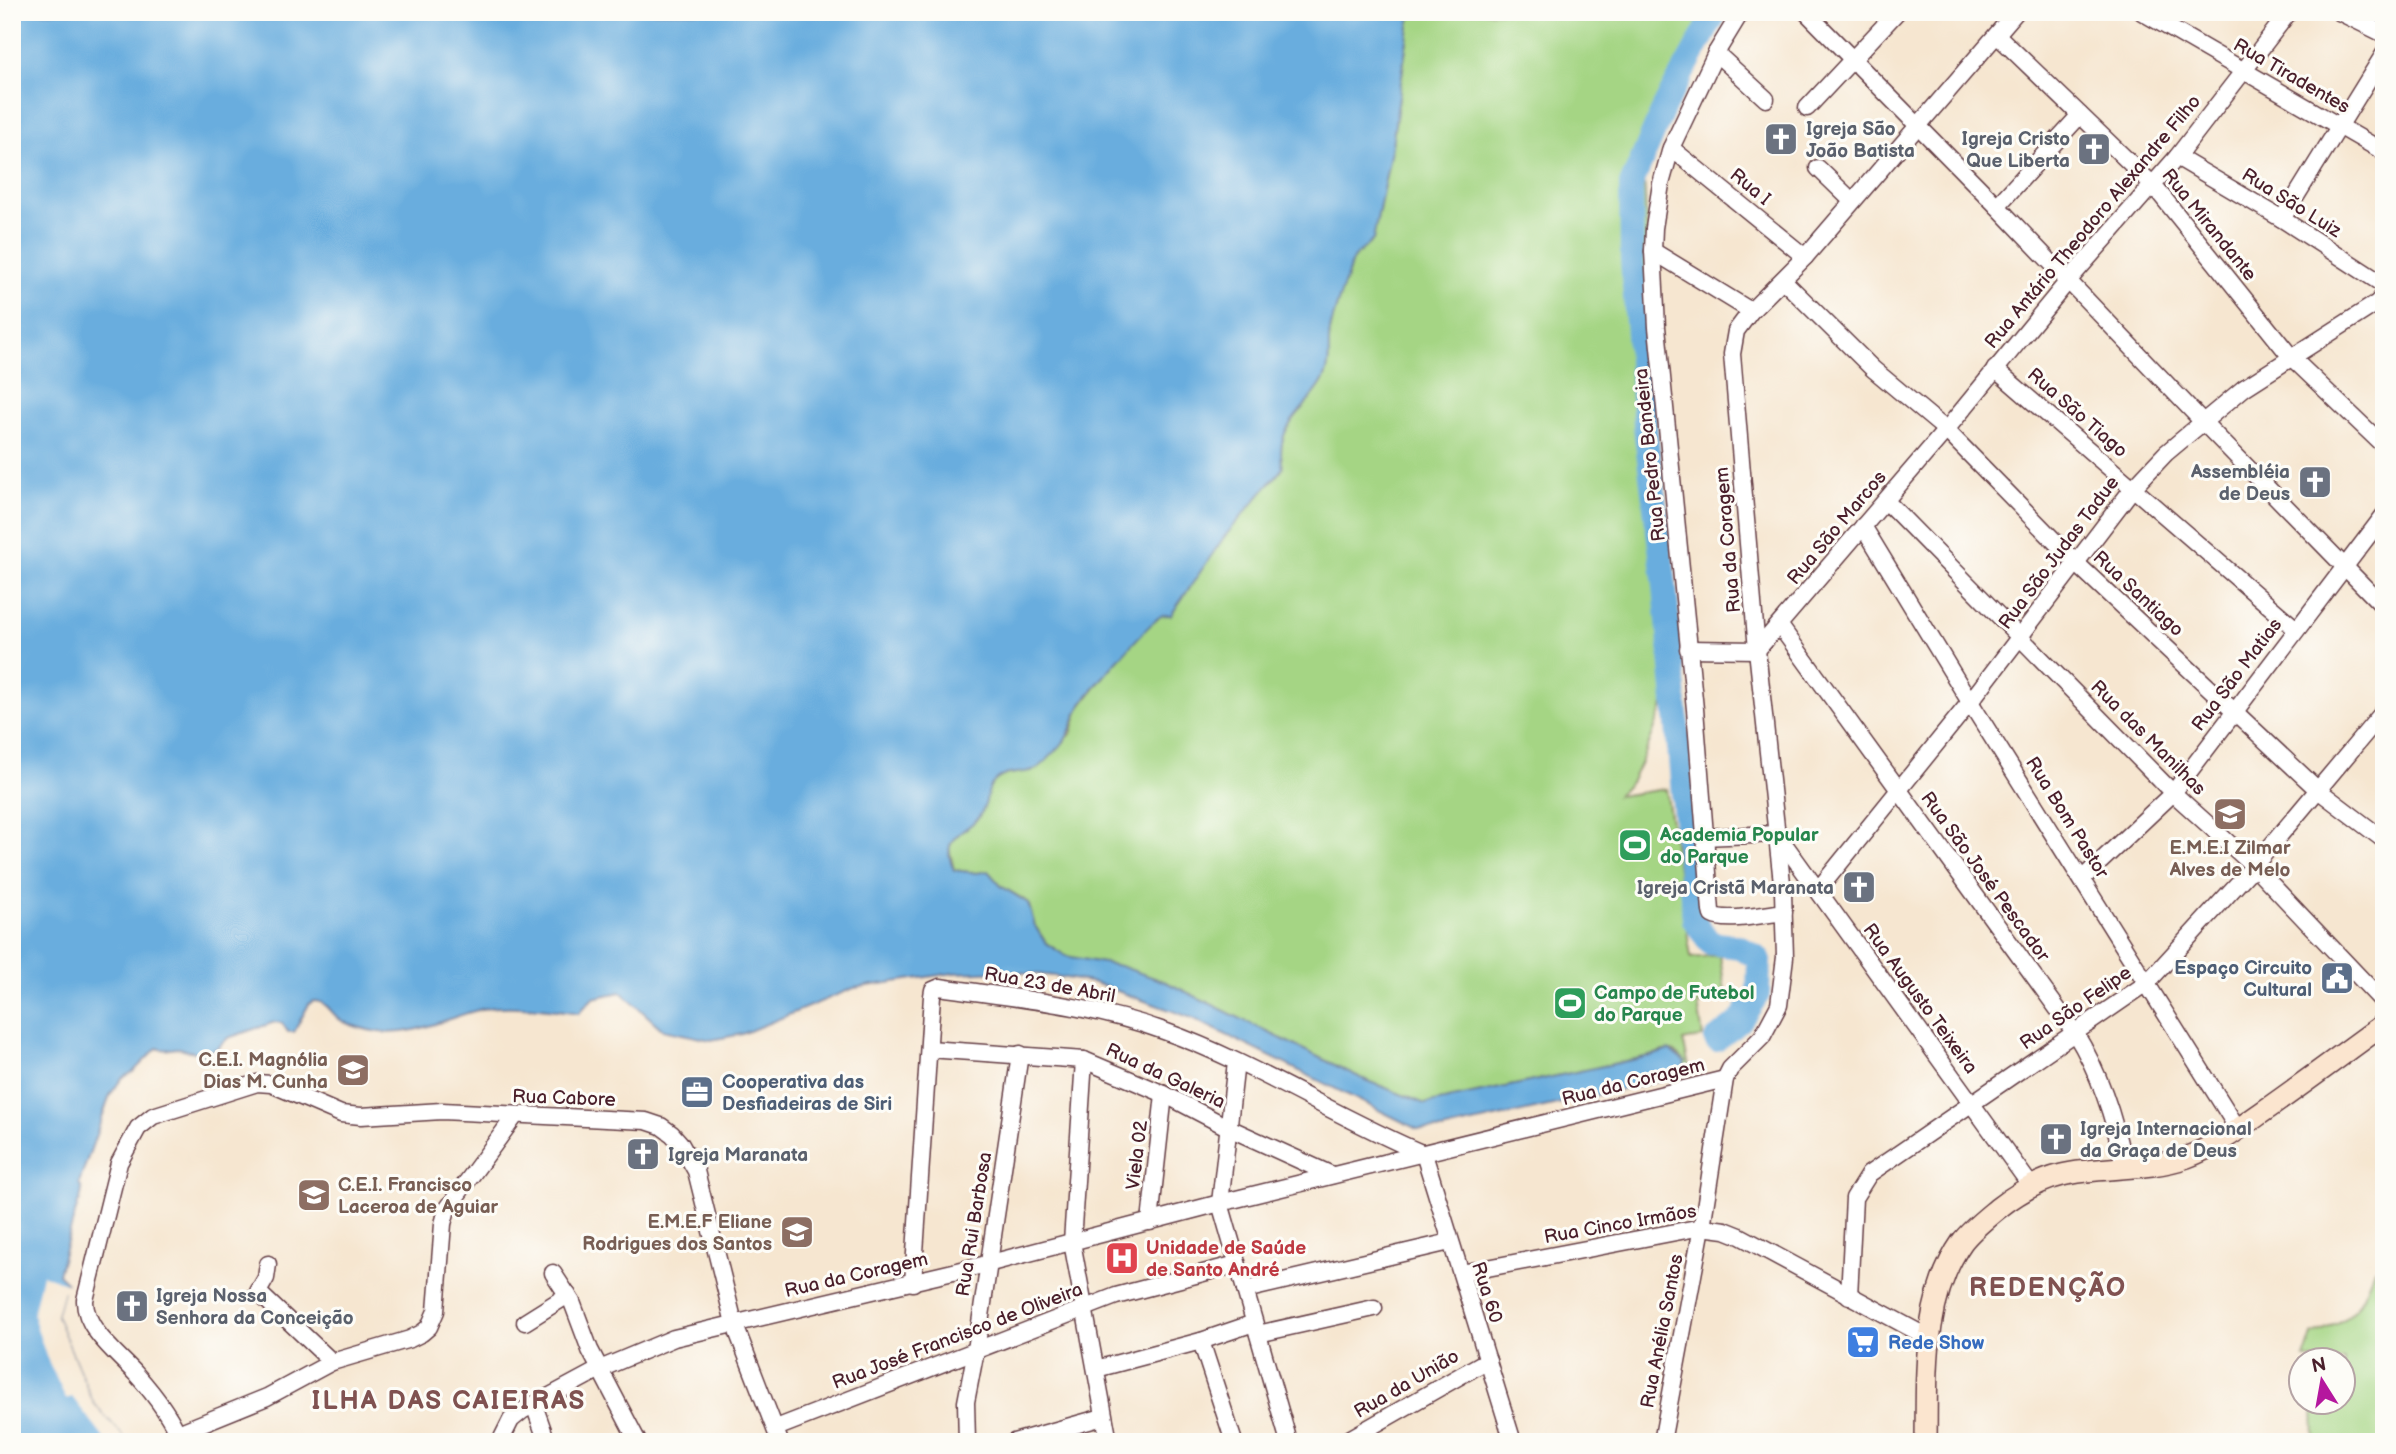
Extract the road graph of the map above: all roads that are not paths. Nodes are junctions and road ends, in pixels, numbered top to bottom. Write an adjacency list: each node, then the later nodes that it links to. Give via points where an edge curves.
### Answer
1 (1741, 12): 10 (street, Rua Pedro Bandeira)
2 (1806, 12): 12 (street)
3 (1897, 12): 12 (street)
4 (2016, 12): 9 (street, Rua da Coragem)
5 (2142, 12): 13 (street, Rua Tiradentes)
6 (2288, 12): 13 (street)
7 (2339, 12): 8 (street)
8 (2384, 34)
9 (1997, 35): 16 (street, Rua Mirandante); 17 (street, Rua da Coragem)
10 (1716, 53): 14 (street); 19 (street, Rua Pedro Bandeira)
11 (2384, 54): 18 (street)
12 (1853, 61): 15 (street); 17 (street)
13 (2244, 71): 18 (street, Rua Tiradentes); 21 (street, Rua Antário Theodoro Alexandre Filho)
14 (1766, 99)
15 (1807, 108)
16 (2080, 115): 23 (street, Rua Mirandante); 25 (street)
17 (1919, 125): 24 (street, Rua da Coragem); 25 (street)
18 (2338, 126): 20 (street, Rua Tiradentes); 26 (street)
19 (1671, 148): 27 (street, Rua Pedro Bandeira, via 1661,184); 28 (street, Rua I)
20 (2384, 152)
21 (2177, 157): 23 (street, Rua Antário Theodoro Alexandre Filho); 26 (street, Rua São Luiz)
22 (1818, 168): 24 (street)
23 (2152, 185): 30 (street, Rua Antário Theodoro Alexandre Filho); 34 (street, Rua Mirandante)
24 (1852, 201): 28 (street, Rua da Coragem)
25 (1997, 206): 30 (street)
26 (2282, 219): 31 (street, Rua São Luiz)
27 (1653, 251): 33 (street); 49 (street, Rua Pedro Bandeira)
28 (1805, 257): 29 (street, Rua da Coragem)
29 (1783, 280): 33 (street, Rua da Coragem); 37 (street, Rua Santiago, via 1873,369)
30 (2068, 281): 35 (street, Rua Antário Theodoro Alexandre Filho); 36 (street)
31 (2384, 285)
32 (2384, 295): 34 (street, Rua São Judas Tadue)
33 (1751, 311): 50 (street, Rua da Coragem, via 1736,331 1732,354)
34 (2291, 357): 36 (street, Rua São Judas Tadue); 38 (street, Rua Mirandante)
35 (1995, 369): 37 (street, Rua Antário Theodoro Alexandre Filho); 39 (street, Rua São Tiago)
36 (2202, 421): 39 (street, Rua São Judas Tadue); 44 (street)
37 (1946, 430): 40 (street, Rua São Marcos); 43 (street, Rua Santiago)
38 (2384, 446)
39 (2133, 488): 43 (street, Rua São Judas Tadue); 47 (street, Rua São Tiago)
40 (1886, 501): 42 (street, Rua São Marcos); 48 (street, Rua das Manilhas)
41 (2384, 515): 44 (street, Rua São Matias)
42 (1863, 526): 46 (street, Rua São Marcos); 51 (street, Rua Bom Pastor)
43 (2076, 563): 48 (street, Rua São Judas Tadue); 52 (street, Rua Santiago)
44 (2344, 565): 45 (street); 47 (street, Rua São Matias)
45 (2384, 607)
46 (1780, 626): 50 (street, Rua São Marcos); 54 (street, Rua São José Pescador)
47 (2296, 629): 52 (street, Rua São Matias)
48 (2020, 636): 51 (street, Rua São Judas Tadue); 56 (street, Rua das Manilhas)
49 (1688, 649): 50 (street); 59 (street, Rua Pedro Bandeira)
50 (1757, 650): 58 (street, Rua da Coragem)
51 (1970, 702): 54 (street, Rua São Judas Tadue); 61 (street, Rua Bom Pastor)
52 (2234, 711): 55 (street, Rua Santiago); 56 (street, Rua São Matias)
53 (2384, 711): 55 (street, Rua São Felipe)
54 (1898, 790): 63 (street, Rua São Judas Tadue); 68 (street, Rua São José Pescador)
55 (2318, 790): 57 (street, Rua Santiago); 60 (street, Rua São Felipe)
56 (2173, 793): 60 (street, Rua das Manilhas); 61 (street, Rua São Matias)
57 (2381, 831)
58 (1777, 834): 59 (street); 62 (street, Rua da Coragem); 63 (street, Rua Augusto Teixeira)
59 (1703, 837): 64 (street, Rua Pedro Bandeira, via 1712,915)
60 (2254, 866): 65 (street, Rua São Felipe); 66 (street, Rua das Manilhas)
61 (2082, 880): 65 (street, Rua Bom Pastor)
62 (1782, 882): 63 (street, via 1800,877); 64 (street, Rua da Coragem)
63 (1815, 887): 75 (street, Rua Augusto Teixeira)
64 (1784, 912): 73 (street, Rua da Coragem, via 1779,1005 1762,1037)
65 (2147, 983): 68 (street, Rua São Felipe); 78 (street, Rua Bom Pastor)
66 (2384, 1003)
67 (2384, 1024): 78 (main road)
68 (2076, 1033): 75 (street, Rua São Felipe); 80 (street, Rua São José Pescador, via 2111,1108)
69 (929, 1049): 70 (street, Rua da Galeria); 72 (street, Rua 23 de Abril, via 932,993 940,987 1130,1020); 93 (street, Rua 23 de Abril)
70 (1020, 1054): 71 (street, Rua da Galeria); 88 (street, Rua Rui Barbosa)
71 (1084, 1060): 74 (street, Rua da Galeria); 86 (street)
72 (1236, 1062): 77 (street); 79 (street, Rua 23 de Abril)
73 (1725, 1079): 79 (street, Rua da Coragem); 85 (street, Rua Anélia Santos)
74 (1164, 1094): 77 (street, Rua da Galeria); 84 (street, Viela 02)
75 (1971, 1103): 82 (street, Rua Augusto Teixeira); 96 (street, Rua São Felipe, via 1869,1174 1858,1188 1852,1212)
76 (515, 1116): 100 (street, Rua Cabore, via 646,1121 672,1134 700,1179); 106 (street, via 447,1209 436,1311 429,1327 410,1339); 112 (street, Rua Cabore, via 443,1111 341,1114 284,1088 257,1083 153,1116 138,1128 115,1175 85,1300 100,1334 162,1405)
77 (1228, 1128): 81 (street, Rua da Galeria); 83 (street)
78 (2238, 1129): 80 (main road, via 2186,1157)
79 (1424, 1154): 81 (street, Rua da Coragem); 87 (street, Rua 60)
80 (2124, 1167): 82 (main road, via 2085,1170)
81 (1332, 1175): 83 (street, Rua da Coragem)
82 (2031, 1186): 102 (main road, via 1985,1218 1963,1241 1944,1275)
83 (1220, 1203): 84 (street, Rua da Coragem); 89 (street)
84 (1150, 1222): 86 (street, Rua da Coragem)
85 (1702, 1227): 92 (street, Rua Cinco Irmãos); 96 (street, Rua Cinco Irmãos, via 1740,1236); 123 (street, Rua Anélia Santos)
86 (1072, 1242): 88 (street, Rua da Coragem); 97 (street)
87 (1450, 1242): 92 (street, Rua 60); 94 (street)
88 (987, 1264): 93 (street, Rua da Coragem); 104 (street, Rua Rui Barbosa)
89 (1237, 1264): 94 (street); 97 (street, Rua José Francisco de Oliveira)
90 (268, 1265): 106 (street, via 258,1292)
91 (553, 1273): 95 (street)
92 (1461, 1273): 105 (street, Rua 60)
93 (913, 1283): 100 (street, Rua da Coragem)
94 (1245, 1290): 101 (street)
95 (568, 1295): 99 (street); 107 (street)
96 (1849, 1296): 102 (street, Rua Cinco Irmãos)
97 (1084, 1308): 104 (street, Rua José Francisco de Oliveira); 108 (street)
98 (1374, 1308): 101 (street)
99 (525, 1322)
100 (734, 1322): 107 (street, Rua da Coragem, via 661,1342); 111 (street, Rua Cabore)
101 (1256, 1328): 103 (street); 120 (street)
102 (1929, 1338): 124 (main road)
103 (1201, 1341): 108 (street); 119 (street)
104 (976, 1350): 111 (street, Rua José Francisco de Oliveira); 116 (street, Rua Rui Barbosa, via 966,1402)
105 (1488, 1360): 121 (street, Rua da União); 122 (street, Rua 60)
106 (332, 1362): 112 (street)
107 (600, 1369): 109 (street, Rua da Coragem); 115 (street)
108 (1096, 1369): 110 (street)
109 (534, 1405): 113 (street, Rua da Coragem, via 511,1420); 114 (street)
110 (1103, 1418): 117 (street); 118 (street)
111 (778, 1435)
112 (179, 1438)
113 (500, 1442)
114 (547, 1442)
115 (638, 1442)
116 (967, 1442)
117 (1014, 1442)
118 (1109, 1442)
119 (1234, 1442)
120 (1289, 1442)
121 (1344, 1442)
122 (1513, 1442)
123 (1662, 1442)
124 (1926, 1442)

